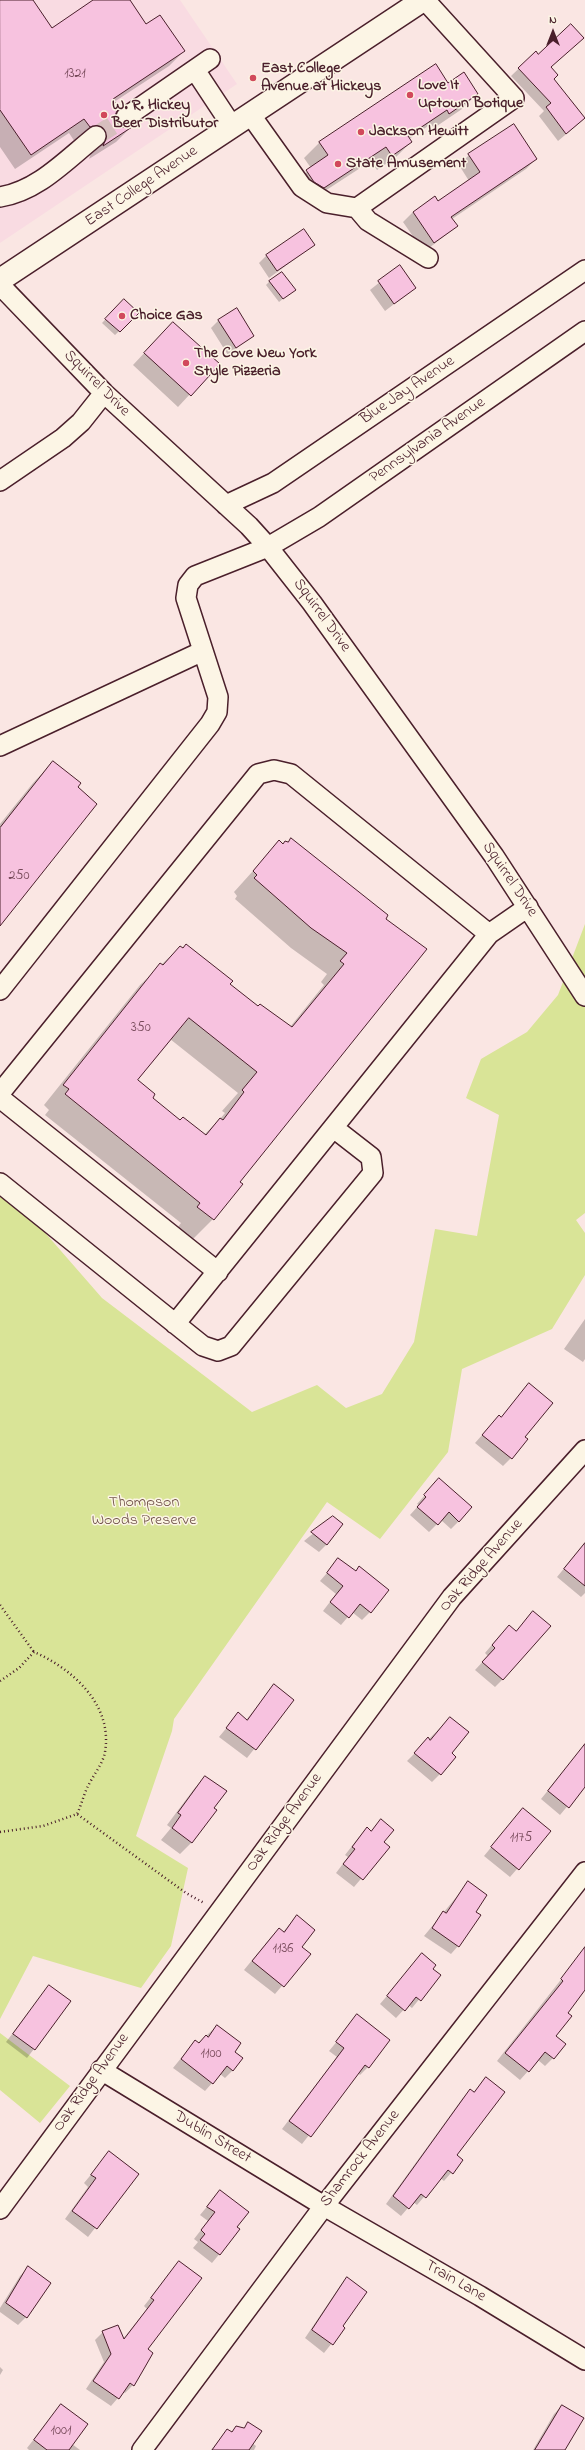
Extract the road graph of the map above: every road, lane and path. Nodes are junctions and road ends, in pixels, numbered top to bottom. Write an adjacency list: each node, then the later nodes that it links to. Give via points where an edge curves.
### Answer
1 (424, 0): 3 (main road, East College Avenue); 6 (street, via 514,98)
2 (126, 117): 3 (street, via 202,64)
3 (241, 120): 6 (street, via 302,187 327,203); 9 (main road, East College Avenue)
4 (96, 136): 5 (street, via 36,184 17,194)
5 (0, 197)
6 (357, 208): 7 (street, via 368,221)
7 (428, 258)
8 (585, 270): 14 (street, Blue Jay Avenue, via 273,483)
9 (0, 280)
10 (0, 285): 12 (street, Squirrel Drive)
11 (585, 331): 15 (street, Pennsylvania Avenue, via 319,517)
12 (104, 393): 13 (street, via 81,422 63,438); 14 (street, Squirrel Drive)
13 (0, 481)
14 (226, 505): 15 (street, Squirrel Drive)
15 (268, 547): 16 (street, Pennsylvania Avenue, via 195,576 188,585 186,598); 18 (street, Squirrel Drive, via 312,603)
16 (203, 651): 17 (street); 20 (street, Pennsylvania Avenue, via 218,697 217,712 210,724)
17 (0, 746)
18 (528, 907): 19 (street); 21 (street, Squirrel Drive)
19 (489, 934): 22 (street, via 291,774 274,770 258,774); 24 (street)
20 (0, 990)
21 (585, 996)
22 (0, 1093)
23 (0, 1098): 26 (street)
24 (335, 1129): 26 (street); 27 (street, via 371,1157 373,1173 231,1346 218,1351 203,1346)
25 (0, 1183): 27 (street)
26 (218, 1272): 27 (street)
27 (175, 1324)
28 (585, 1450): 35 (street, Oak Ridge Avenue, via 452,1597)
29 (0, 1605): 30 (path)
30 (34, 1652): 31 (path, via 19,1668); 32 (path, via 62,1666 79,1681 101,1713 105,1730 105,1753)
31 (0, 1682)
32 (77, 1814): 33 (path, via 43,1826); 35 (path, via 186,1893)
33 (0, 1832)
34 (585, 1872): 37 (street, Shamrock Avenue)
35 (220, 1912): 36 (street, Oak Ridge Avenue)
36 (101, 2070): 37 (street, Dublin Street); 38 (street, Oak Ridge Avenue)
37 (324, 2206): 39 (street, Train Lane); 40 (street, Shamrock Avenue)
38 (0, 2209)
39 (585, 2360)
40 (142, 2450)

